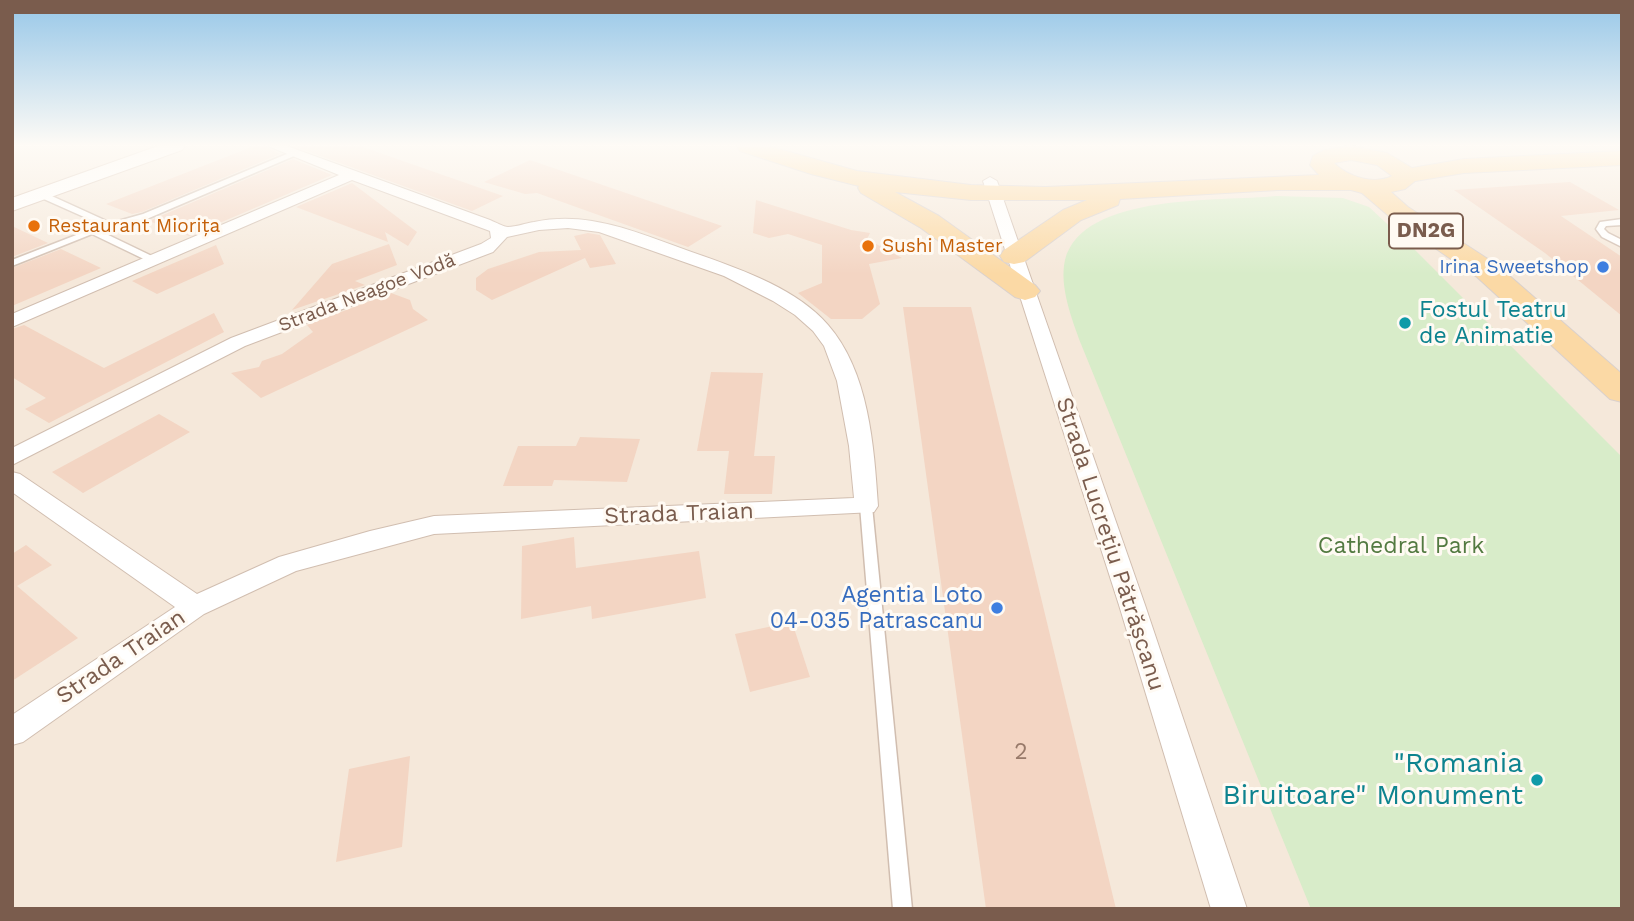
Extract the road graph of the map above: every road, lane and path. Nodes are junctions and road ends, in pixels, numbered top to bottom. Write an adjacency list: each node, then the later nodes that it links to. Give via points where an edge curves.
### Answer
1 (54, 189): 12 (main road)
2 (211, 189): 15 (lane)
3 (318, 189): 20 (street)
4 (393, 189): 17 (street, via 497,228)
5 (872, 189): 23 (main road, via 930,222)
6 (992, 189): 19 (street, Strada Lucrețiu Pătrășcanu)
7 (1064, 189): 11 (main road)
8 (1176, 189): 11 (main road)
9 (1367, 189): 22 (main road, DN2G)
10 (1414, 189): 22 (main road, DN2G)
11 (1139, 191): 19 (main road, via 1072,215)
12 (40, 194): 13 (main road); 15 (lane)
13 (12, 205)
14 (1622, 222): 18 (lane, via 1603,224 1600,229)
15 (111, 226): 16 (lane)
16 (92, 231): 20 (lane); 21 (lane)
17 (500, 234): 26 (street, Strada Neagoe Vodă, via 487,248 238,342); 28 (street, via 561,222 595,226 714,266 801,310 832,345 849,393)
18 (1622, 244)
19 (1014, 256): 23 (street, Strada Lucrețiu Pătrășcanu)
20 (153, 260): 24 (street)
21 (12, 263)
22 (1487, 271): 25 (main road, DN2G)
23 (1025, 291): 32 (street, Strada Lucrețiu Pătrășcanu, via 1132,605)
24 (12, 321)
25 (1622, 392)
26 (12, 458)
27 (12, 480): 29 (street)
28 (866, 506): 29 (street, Strada Traian, via 434,525 288,564); 31 (lane)
29 (195, 607): 30 (street, Strada Traian)
30 (12, 732)
31 (903, 909)
32 (1228, 909)

